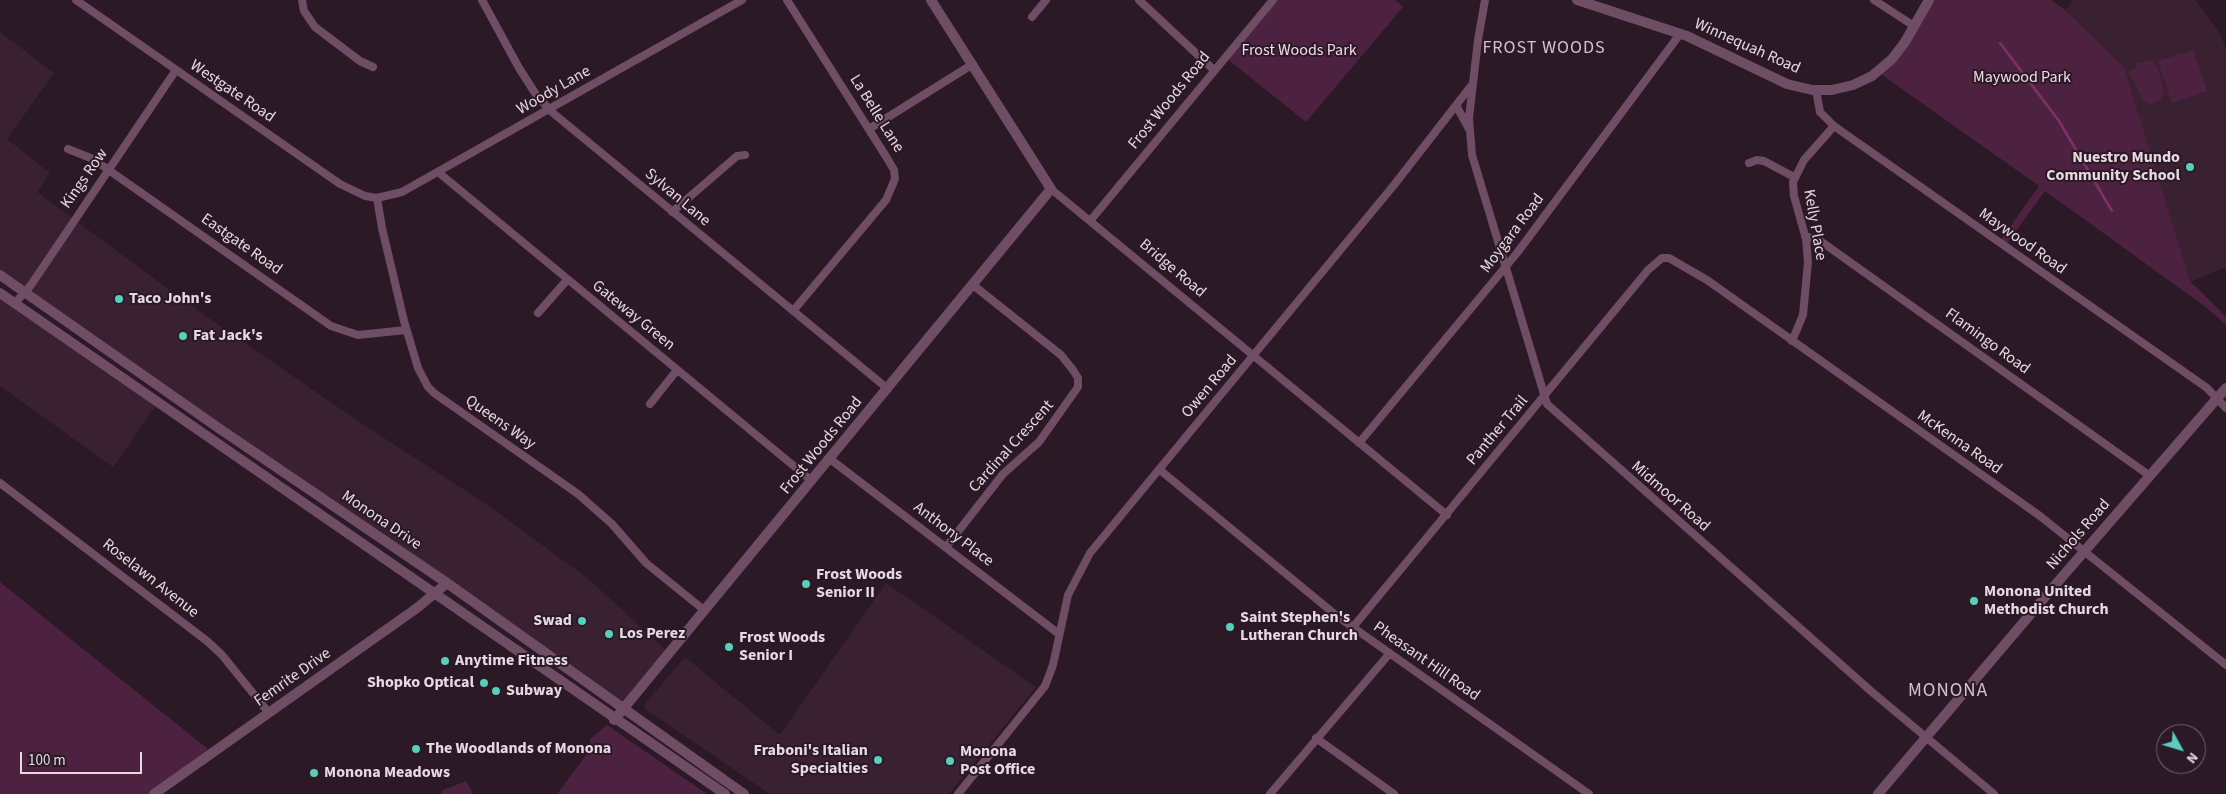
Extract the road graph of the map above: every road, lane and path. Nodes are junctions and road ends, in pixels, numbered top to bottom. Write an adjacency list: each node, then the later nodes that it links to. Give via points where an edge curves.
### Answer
1 (76, 0): 19 (street, Westgate Road)
2 (302, 0): 18 (street, via 304,11 315,27)
3 (483, 0): 24 (street, Sylvan Lane, via 519,68)
4 (742, 0): 24 (street, Woody Lane)
5 (787, 0): 26 (street, La Belle Lane)
6 (931, 0): 17 (street, Bridge Road)
7 (1046, 0): 14 (street)
8 (1139, 0): 20 (street)
9 (1273, 0): 20 (street, Frost Woods Road)
10 (1485, 0): 21 (street, Owen Road)
11 (1577, 0): 16 (street, Winnequah Road)
12 (1874, 0): 15 (street)
13 (1929, 0): 15 (street, Winnequah Road)
14 (1032, 16)
15 (1914, 26): 22 (street, Winnequah Road, via 1878,72 1843,88)
16 (1680, 34): 22 (street, Winnequah Road, via 1787,84); 40 (street, Moygara Road)
17 (972, 64): 26 (street); 34 (street, Bridge Road)
18 (373, 67)
19 (176, 70): 31 (street, Kings Row); 35 (street, Westgate Road, via 340,184 364,196)
20 (1214, 70): 37 (street, Frost Woods Road)
21 (1472, 84): 23 (street, Owen Road); 27 (street, Midmoor Road)
22 (1816, 90): 25 (street, Maywood Road, via 1820,112)
23 (1456, 107): 27 (street, Midmoor Road); 51 (street, Owen Road)
24 (549, 110): 32 (street, Woody Lane); 36 (street, Sylvan Lane)
25 (1834, 126): 33 (street, Kelly Place, via 1804,160); 55 (street, Maywood Road)
26 (869, 129): 47 (street, La Belle Lane, via 894,170 894,186 886,200)
27 (1469, 130): 40 (street, Midmoor Road, via 1472,155)
28 (68, 149): 31 (street, Eastgate Road, via 93,159)
29 (745, 155): 36 (street, via 737,156)
30 (1749, 163): 33 (street, via 1764,161)
31 (108, 170): 45 (street, Kings Row); 49 (street, Eastgate Road, via 331,326 358,335)
32 (438, 172): 35 (street, Woody Lane, via 402,192); 42 (street, Gateway Green)
33 (1794, 177): 38 (street, Kelly Place, via 1794,196)
34 (1051, 189): 37 (street, Bridge Road); 43 (street, Frost Woods Road)
35 (377, 198): 49 (street, Queens Way)
36 (672, 212): 47 (street, Sylvan Lane)
37 (1090, 221): 51 (street, Bridge Road)
38 (1805, 236): 50 (street, Kelly Place, via 1808,262 1806,302 1800,327); 62 (street, Flamingo Road, via 1819,240)
39 (1666, 258): 50 (street, McKenna Road, via 1685,265); 56 (street, Panther Trail, via 1648,270)
40 (1506, 266): 56 (street, Midmoor Road); 59 (street, Moygara Road)
41 (0, 275): 45 (street, Monona Drive)
42 (567, 280): 48 (street); 52 (street, Gateway Green)
43 (973, 285): 54 (street, Frost Woods Road); 66 (street, Cardinal Crescent, via 1068,363 1078,378 1078,388 1039,442 1003,474)
44 (0, 293): 46 (street, Monona Drive)
45 (25, 293): 46 (street, Kings Row); 68 (street, Monona Drive)
46 (15, 303): 69 (street, Monona Drive)
47 (793, 311): 54 (street, Sylvan Lane)
48 (538, 313)
49 (406, 330): 70 (street, Queens Way, via 418,368 434,393 578,494 612,524 646,563)
50 (1792, 341): 67 (street, McKenna Road, via 2040,516)
51 (1254, 356): 59 (street, Bridge Road); 61 (street, Owen Road)
52 (677, 370): 57 (street); 63 (street, Gateway Green)
53 (2226, 388): 55 (street, Nichols Road)
54 (888, 389): 60 (street, Frost Woods Road)
55 (2218, 397): 58 (street, Maywood Road); 62 (street, Nichols Road)
56 (1544, 398): 65 (street, Panther Trail); 79 (street, Midmoor Road, via 1550,409)
57 (650, 404)
58 (2226, 408)
59 (1359, 443): 65 (street, Bridge Road)
60 (830, 459): 63 (street, Frost Woods Road); 66 (street, Anthony Place)
61 (1160, 470): 71 (street, Pheasant Hill Road); 72 (street, Owen Road, via 1080,568 1068,595)
62 (2150, 476): 67 (street, Nichols Road)
63 (812, 482): 70 (street, Frost Woods Road)
64 (0, 483): 76 (street, Roselawn Avenue, via 207,641)
65 (1447, 515): 71 (street, Panther Trail)
66 (946, 547): 72 (street, Anthony Place)
67 (2084, 551): 74 (street, McKenna Road); 79 (street, Nichols Road)
68 (447, 583): 69 (street, Femrite Drive); 75 (street, Monona Drive)
69 (435, 594): 76 (street, Femrite Drive); 77 (street, Monona Drive)
70 (704, 610): 75 (street, Frost Woods Road)
71 (1353, 627): 73 (street, Pheasant Hill Road)
72 (1059, 634): 83 (street, Owen Road, via 1045,686)
73 (1390, 653): 78 (street); 86 (street, Pheasant Hill Road)
74 (2226, 665)
75 (623, 709): 77 (street, Frost Woods Road); 82 (street, Monona Drive)
76 (268, 713): 80 (street, Femrite Drive)
77 (614, 720): 81 (street, Monona Drive)
78 (1316, 738): 84 (street); 85 (street)
79 (1926, 738): 87 (street, Nichols Road); 88 (street, Midmoor Road)
80 (154, 794)
81 (724, 794)
82 (744, 794)
83 (958, 794)
84 (1270, 794)
85 (1394, 794)
86 (1589, 794)
87 (1878, 794)
88 (1994, 794)

